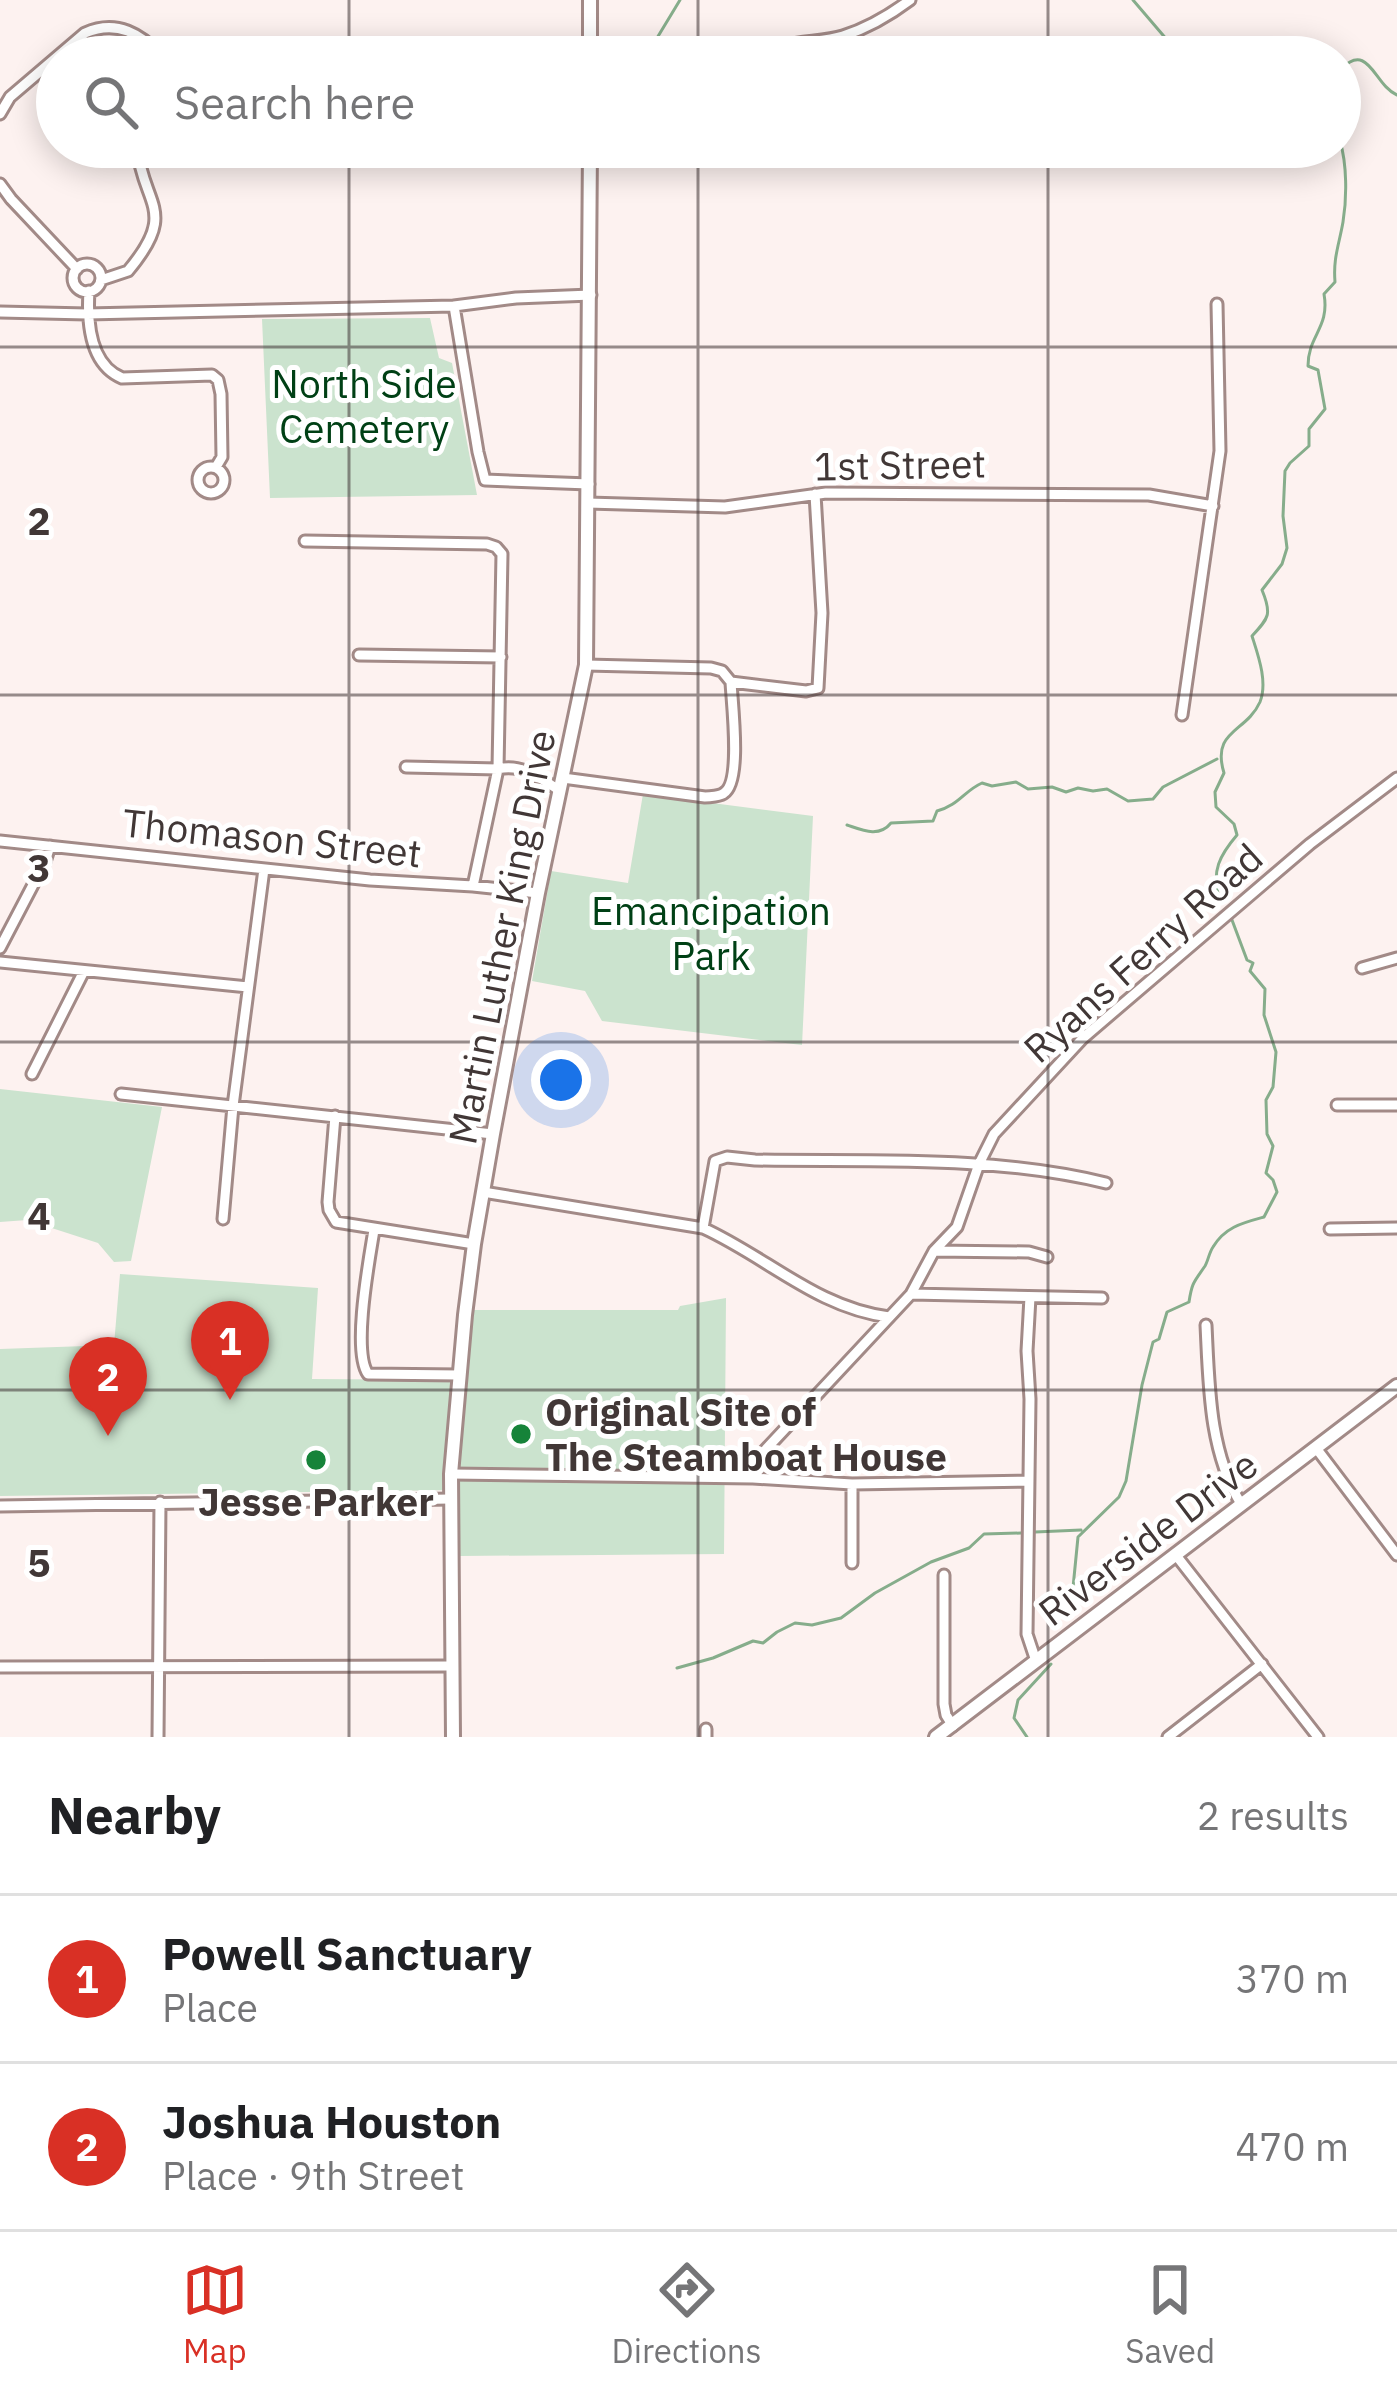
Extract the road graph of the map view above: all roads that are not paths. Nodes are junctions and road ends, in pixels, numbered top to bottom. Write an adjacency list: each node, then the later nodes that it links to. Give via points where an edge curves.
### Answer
1 (590, 0): 5 (street)
2 (910, 0): 6 (street)
3 (82, 36): 4 (street, via 113,26)
4 (135, 36)
5 (590, 36)
6 (844, 36)
7 (36, 75): 8 (street)
8 (0, 114)
9 (143, 168): 13 (street, via 155,226 128,271)
10 (590, 168): 15 (street, Martin Luther King Drive)
11 (0, 184): 12 (street)
12 (77, 269): 13 (street, via 93,265); 14 (street, via 75,282)
13 (101, 280): 14 (street)
14 (88, 291): 19 (street)
15 (591, 295): 17 (street); 21 (street, Martin Luther King Drive)
16 (1217, 304): 24 (street)
17 (454, 306): 19 (street); 21 (street, via 485,481)
18 (0, 312): 19 (street)
19 (87, 314): 20 (street, via 100,359 116,376 218,380)
20 (216, 467)
21 (589, 484): 23 (street, Martin Luther King Drive)
22 (815, 494): 23 (street, 1st Street, via 725,506); 24 (street, 1st Street, via 1149,495); 29 (street, via 818,688)
23 (588, 503): 28 (street, Martin Luther King Drive)
24 (1213, 506): 30 (street)
25 (305, 541): 27 (street, via 496,547)
26 (359, 655): 27 (street)
27 (501, 657): 32 (street)
28 (586, 665): 29 (street, via 710,668); 34 (street, Martin Luther King Drive)
29 (731, 682): 34 (street, via 735,771 723,795)
30 (1182, 715)
31 (406, 767): 32 (street)
32 (498, 769): 34 (street); 38 (street)
33 (1397, 778): 53 (street, Ryans Ferry Road, via 1083,1038 994,1134)
34 (562, 784): 39 (street, Martin Luther King Drive)
35 (0, 841): 36 (street, Thomason Street)
36 (50, 846): 37 (street, Thomason Street); 40 (street)
37 (264, 868): 38 (street, Thomason Street); 45 (street)
38 (473, 886): 39 (street, Thomason Street)
39 (538, 893): 52 (street, Martin Luther King Drive)
40 (0, 948)
41 (1397, 958): 43 (street)
42 (0, 962): 44 (street)
43 (1362, 968)
44 (84, 971): 45 (street); 46 (street)
45 (248, 987): 50 (street)
46 (32, 1074)
47 (121, 1094): 50 (street)
48 (1337, 1105): 49 (street)
49 (1397, 1105)
50 (233, 1106): 51 (street); 56 (street)
51 (335, 1116): 52 (street); 60 (street, via 332,1218)
52 (493, 1135): 55 (street, Martin Luther King Drive)
53 (979, 1164): 54 (street); 57 (street, via 728,1156 715,1161); 62 (street, Ryans Ferry Road, via 956,1227)
54 (1106, 1183)
55 (483, 1192): 57 (street); 61 (street, Martin Luther King Drive)
56 (223, 1219)
57 (704, 1228): 67 (street, via 807,1290)
58 (1397, 1228): 59 (street)
59 (1330, 1229)
60 (374, 1230): 61 (street); 69 (street, via 361,1364 368,1374)
61 (473, 1244): 69 (street, Martin Luther King Drive)
62 (934, 1251): 63 (street); 64 (street, Ryans Ferry Road)
63 (1047, 1258)
64 (911, 1294): 65 (street); 67 (street, Ryans Ferry Road)
65 (1030, 1297): 66 (street); 74 (street)
66 (1102, 1298)
67 (889, 1317): 73 (street, Ryans Ferry Road)
68 (1205, 1325): 78 (street, via 1215,1432)
69 (459, 1375): 72 (street, Martin Luther King Drive)
70 (1397, 1386): 71 (street, Riverside Drive)
71 (1316, 1448): 78 (street, Riverside Drive); 81 (street)
72 (452, 1474): 73 (street); 76 (street, Martin Luther King Drive)
73 (739, 1478): 75 (street)
74 (1029, 1481): 75 (street); 84 (street, via 1027,1634)
75 (852, 1484): 82 (street)
76 (451, 1499): 77 (street); 88 (street, Martin Luther King Drive)
77 (160, 1502): 79 (street); 87 (street)
78 (1241, 1504): 80 (street, Riverside Drive)
79 (0, 1506)
80 (1175, 1554): 84 (street, Riverside Drive); 85 (street)
81 (1397, 1555)
82 (852, 1563)
83 (944, 1575): 89 (street, via 944,1704)
84 (1036, 1661): 89 (street, Riverside Drive)
85 (1262, 1664): 93 (street); 94 (street)
86 (0, 1666): 87 (street)
87 (159, 1666): 88 (street); 90 (street)
88 (452, 1666): 91 (street, Martin Luther King Drive)
89 (952, 1726): 92 (street, Riverside Drive)
90 (158, 1737)
91 (453, 1737)
92 (936, 1737)
93 (1168, 1737)
94 (1318, 1737)

